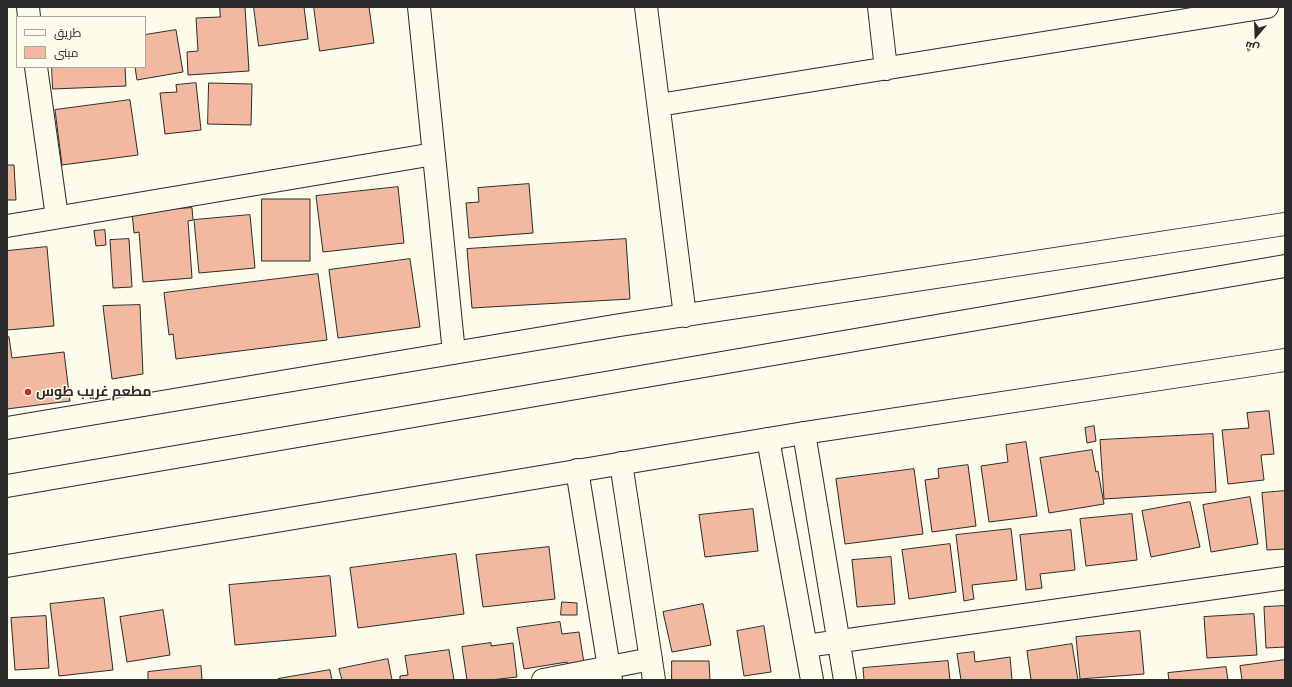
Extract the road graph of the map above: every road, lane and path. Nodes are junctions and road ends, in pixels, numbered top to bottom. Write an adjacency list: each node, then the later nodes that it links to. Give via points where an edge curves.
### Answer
1 (419, 7): 8 (street)
2 (646, 7): 7 (street)
3 (879, 7): 6 (street)
4 (1267, 7): 6 (street)
5 (36, 68): 9 (street)
6 (886, 69): 7 (street)
7 (659, 105): 13 (street)
8 (434, 154): 9 (street); 14 (street)
9 (57, 217): 11 (street)
10 (1285, 224): 13 (street)
11 (7, 226)
12 (1285, 266): 21 (street)
13 (685, 316): 14 (street)
14 (454, 353): 16 (street)
15 (1285, 360): 17 (street)
16 (7, 428)
17 (804, 433): 18 (street); 24 (street)
18 (768, 439): 19 (street); 25 (street)
19 (621, 463): 20 (street); 26 (street)
20 (577, 470): 22 (street); 27 (street)
21 (7, 486)
22 (7, 566)
23 (1285, 578): 24 (street)
24 (839, 641): 25 (street); 31 (street)
25 (806, 646): 30 (street)
26 (651, 659): 27 (street); 29 (street)
27 (610, 673): 28 (street)
28 (543, 680)
29 (654, 680)
30 (812, 680)
31 (845, 680)

